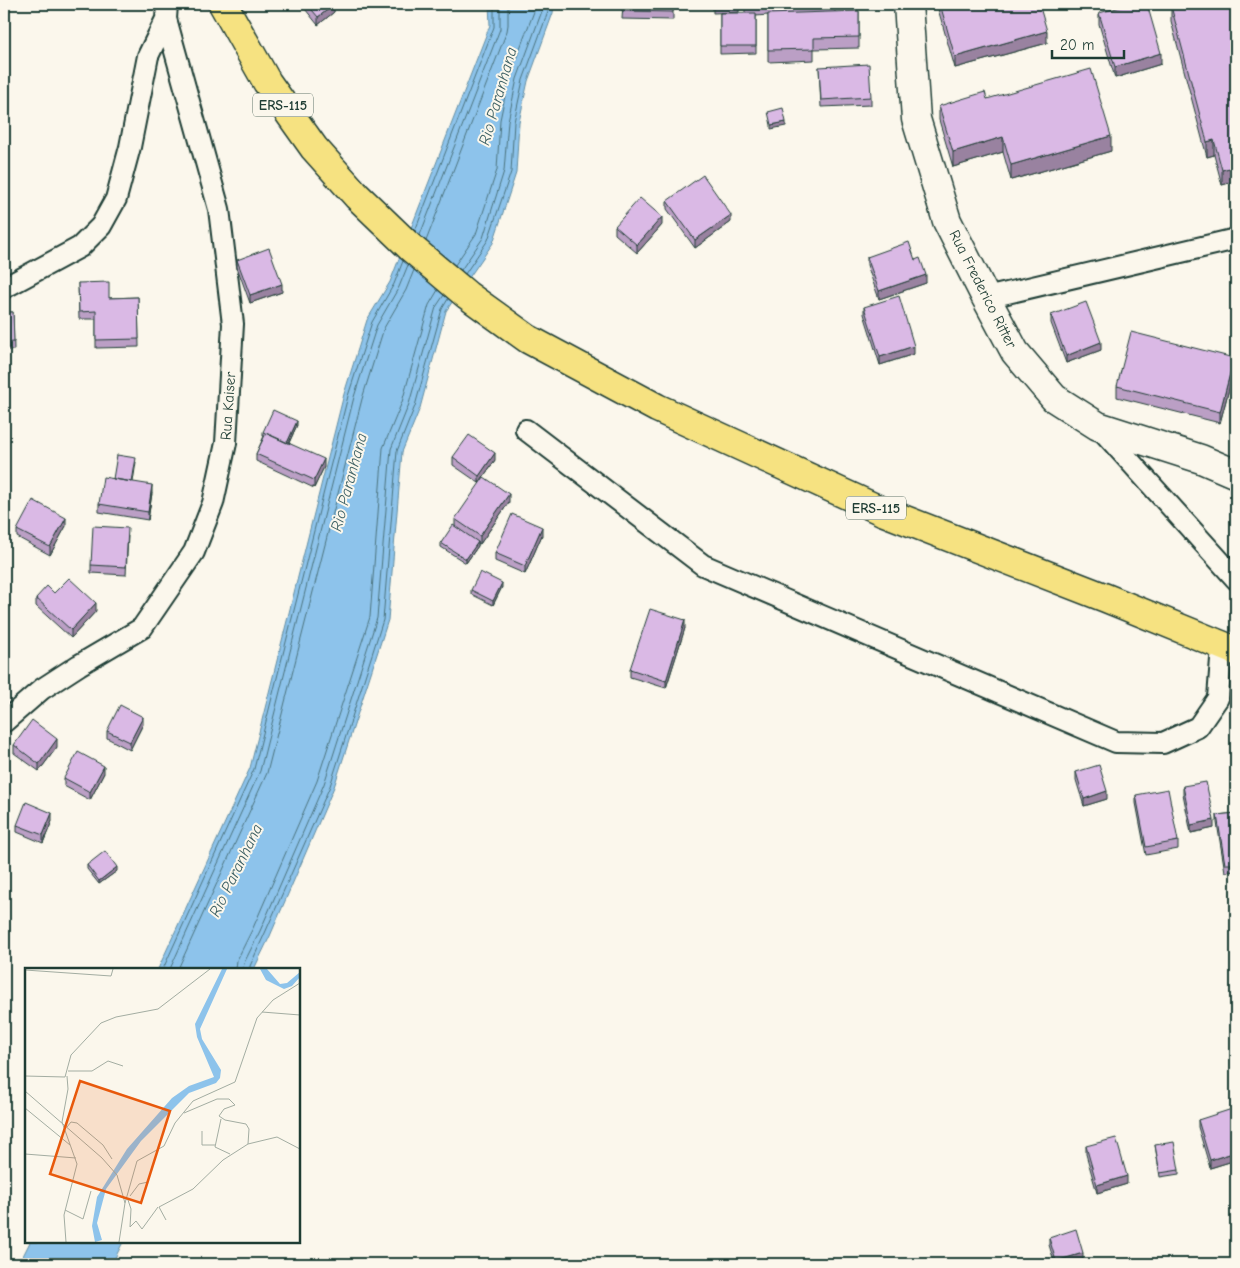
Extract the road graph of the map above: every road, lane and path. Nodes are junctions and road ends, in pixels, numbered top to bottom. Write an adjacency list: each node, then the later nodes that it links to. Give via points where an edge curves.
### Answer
1 (223, 4): 11 (main road, ERS-115, via 267,82 314,148 357,196 466,295 528,339 657,408 882,511)
2 (908, 4): 6 (street, Rua Frederico Ritter, via 916,118 948,221)
3 (167, 12): 5 (street, via 148,56 116,199 101,226 80,247); 12 (street, Rua Kaiser, via 219,209 233,324 226,443 213,503 194,552 142,628 42,689)
4 (1236, 239): 6 (street)
5 (4, 288)
6 (986, 298): 7 (street, Rua Frederico Ritter, via 1015,352 1054,398)
7 (1098, 426): 9 (street, via 1201,459); 10 (street, Rua Frederico Ritter)
8 (526, 430): 11 (street, via 703,565 1116,742 1164,743 1198,726 1218,698)
9 (1236, 474)
10 (1236, 579)
11 (1229, 649)
12 (4, 722)

